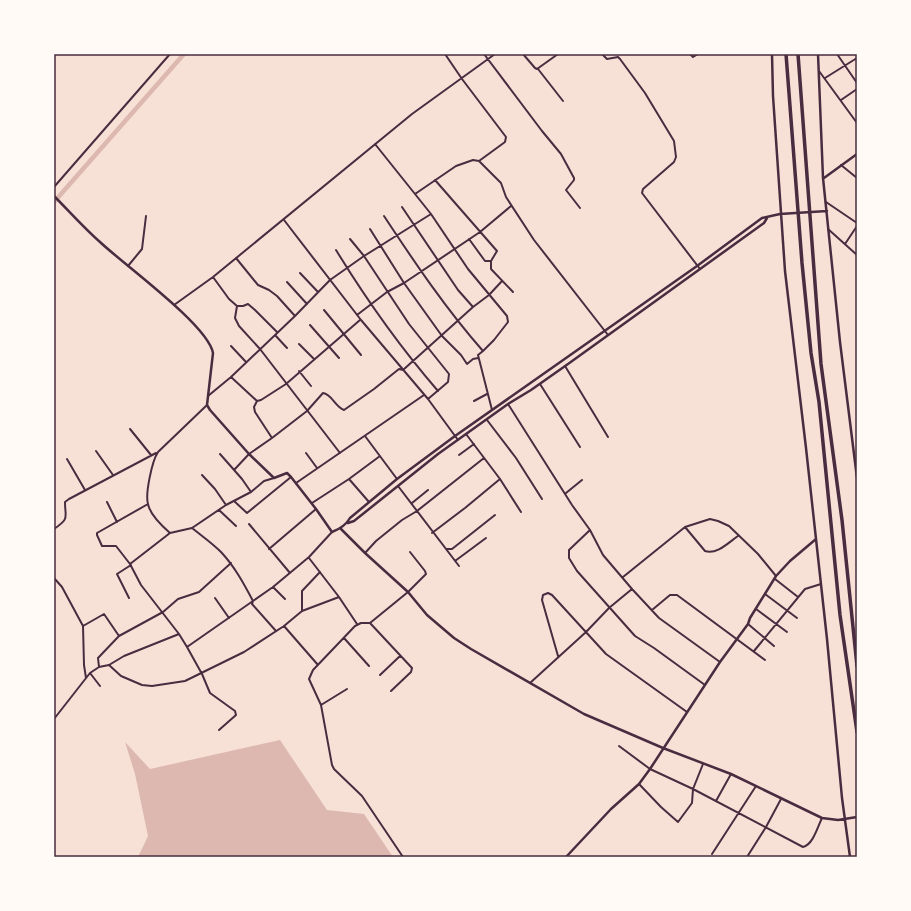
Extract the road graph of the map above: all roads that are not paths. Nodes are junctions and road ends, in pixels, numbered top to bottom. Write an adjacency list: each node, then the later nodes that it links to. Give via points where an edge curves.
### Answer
1 (170, 54): 34 (street)
2 (445, 54): 21 (street)
3 (484, 54): 16 (street)
4 (495, 54): 16 (street)
5 (523, 54): 18 (street)
6 (558, 54): 18 (street)
7 (602, 54): 66 (street, via 607,59 620,59 645,93 674,141 674,162 643,189 642,193)
8 (690, 54): 9 (street, via 693,57)
9 (698, 54)
10 (772, 54): 43 (street)
11 (786, 54): 267 (main road, via 811,345 840,615)
12 (798, 54): 252 (main road, via 822,364)
13 (818, 54): 19 (street)
14 (837, 54): 17 (street)
15 (857, 58): 17 (street)
16 (488, 60): 21 (street); 40 (street, via 561,154 574,178 566,190)
17 (845, 66): 20 (street); 22 (street)
18 (537, 69): 24 (street)
19 (818, 70): 20 (street); 31 (street)
20 (825, 78): 25 (street)
21 (462, 79): 27 (street); 29 (street, via 506,139)
22 (857, 84)
23 (857, 90): 25 (street)
24 (563, 100)
25 (841, 100): 26 (street)
26 (857, 123)
27 (375, 144): 35 (street); 47 (street)
28 (857, 154): 30 (street)
29 (479, 161): 33 (street, via 473,160 456,166); 38 (street, via 501,182)
30 (841, 165): 31 (street); 32 (street)
31 (823, 178): 37 (street)
32 (857, 178)
33 (435, 180): 35 (street); 52 (street)
34 (54, 187)
35 (415, 194): 42 (street)
36 (54, 196): 65 (street, via 99,242)
37 (826, 202): 41 (street); 48 (street)
38 (512, 205): 52 (street); 91 (street, via 534,240)
39 (402, 207): 49 (street)
40 (580, 208)
41 (827, 211): 43 (street); 51 (street)
42 (431, 214): 49 (street); 59 (street)
43 (780, 214): 46 (street); 194 (street, via 784,271)
44 (146, 216): 65 (street, via 142,249)
45 (384, 216): 53 (street)
46 (767, 217): 66 (street, via 762,218); 68 (street, via 764,223)
47 (284, 220): 62 (street); 72 (street)
48 (857, 225): 56 (street)
49 (414, 226): 53 (street); 63 (street)
50 (370, 229): 57 (street)
51 (828, 229): 56 (street); 151 (street)
52 (480, 232): 55 (street); 64 (street, via 497,251)
53 (397, 236): 57 (street); 69 (street)
54 (350, 239): 61 (street)
55 (469, 239): 59 (street); 64 (street, via 485,261)
56 (845, 244): 60 (street)
57 (381, 246): 61 (street); 75 (street)
58 (336, 250): 67 (street)
59 (454, 250): 63 (street); 79 (street)
60 (857, 255)
61 (364, 256): 67 (street); 77 (street)
62 (236, 258): 71 (street); 87 (street, via 258,285 277,296)
63 (437, 260): 69 (street); 84 (street)
64 (491, 261): 73 (street, via 491,269)
65 (128, 266): 82 (street)
66 (697, 266): 68 (street); 91 (street)
67 (347, 267): 72 (street); 81 (street)
68 (700, 269): 95 (street)
69 (421, 271): 75 (street); 89 (street)
70 (300, 273): 76 (street)
71 (213, 277): 82 (street); 83 (street)
72 (330, 280): 76 (street); 86 (street)
73 (502, 281): 78 (street); 79 (street)
74 (287, 282): 80 (street)
75 (404, 283): 77 (street); 96 (street)
76 (318, 292): 80 (street)
77 (387, 292): 81 (street); 101 (street)
78 (513, 292)
79 (489, 296): 84 (street); 103 (street, via 508,316 508,322)
80 (307, 304): 87 (street)
81 (372, 304): 86 (street); 109 (street)
82 (174, 305): 120 (street, via 206,337 212,347)
83 (237, 306): 92 (street, via 248,304); 102 (street, via 236,318 240,326)
84 (473, 307): 89 (street)
85 (324, 310): 93 (street)
86 (357, 315): 88 (street)
87 (295, 316): 92 (street)
88 (360, 320): 93 (street); 111 (street)
89 (458, 321): 96 (street); 103 (street)
90 (310, 325): 99 (street)
91 (605, 331): 95 (street); 126 (street)
92 (277, 332): 94 (street)
93 (344, 334): 99 (street); 104 (street)
94 (275, 335): 100 (street); 102 (street)
95 (608, 335): 110 (street)
96 (442, 336): 101 (street); 106 (street, via 467,364)
97 (299, 344): 107 (street)
98 (231, 346): 108 (street)
99 (329, 346): 105 (street); 107 (street)
100 (287, 348)
101 (428, 348): 109 (street); 117 (street, via 449,374 449,380)
102 (260, 349): 108 (street); 114 (street)
103 (483, 351): 106 (street)
104 (361, 355)
105 (339, 358)
106 (478, 358): 118 (street)
107 (314, 359): 112 (street)
108 (246, 362): 113 (street)
109 (412, 362): 111 (street); 117 (street)
110 (565, 366): 115 (street); 133 (street)
111 (403, 370): 119 (street); 127 (street, via 399,369 344,410 339,408 326,392)
112 (299, 371): 114 (street); 116 (street)
113 (231, 377): 120 (street); 122 (street)
114 (286, 384): 122 (street); 127 (street)
115 (539, 384): 125 (street); 137 (street)
116 (312, 386)
117 (438, 391): 121 (street)
118 (488, 394): 123 (street); 126 (street)
119 (424, 395): 121 (street); 131 (street)
120 (208, 396): 124 (street)
121 (428, 399): 132 (street)
122 (257, 401): 134 (street, via 255,412)
123 (474, 401)
124 (207, 404): 139 (street); 143 (street)
125 (508, 404): 128 (street); 166 (street)
126 (492, 410): 132 (street)
127 (306, 411): 134 (street); 140 (street)
128 (487, 420): 130 (street); 167 (street, via 516,458)
129 (130, 429): 145 (street)
130 (466, 434): 135 (street); 136 (street)
131 (365, 436): 140 (street); 146 (street)
132 (455, 436): 135 (street); 158 (street)
133 (608, 437)
134 (272, 438): 143 (street)
135 (458, 440): 162 (street)
136 (474, 444): 144 (street); 147 (street)
137 (580, 447)
138 (96, 451): 152 (street)
139 (158, 452): 145 (street); 173 (street, via 154,458)
140 (340, 452): 149 (street)
141 (306, 453): 149 (street)
142 (220, 454): 150 (street)
143 (249, 454): 150 (street); 155 (street)
144 (459, 454)
145 (151, 456): 152 (street)
146 (380, 456): 157 (street); 158 (street)
147 (484, 458): 159 (street); 177 (street)
148 (67, 459): 163 (street)
149 (317, 469): 161 (street)
150 (234, 470): 165 (street)
151 (857, 472): 156 (street)
152 (113, 475): 163 (street)
153 (202, 475): 174 (street)
154 (291, 477): 155 (street, via 286,473); 161 (street); 169 (street, via 247,513)
155 (274, 478): 165 (street, via 264,481)
156 (857, 478)
157 (349, 479): 170 (street); 171 (street)
158 (397, 479): 170 (street)
159 (500, 479): 178 (street); 191 (street)
160 (582, 480): 166 (street)
161 (296, 483): 171 (street)
162 (397, 486): 172 (street); 181 (street, via 354,521)
163 (85, 490): 187 (street, via 66,502 66,518)
164 (428, 490): 172 (street)
165 (251, 492): 169 (street)
166 (566, 493): 188 (street)
167 (542, 499)
168 (107, 502): 180 (street)
169 (234, 502): 174 (street)
170 (369, 502): 181 (street, via 350,518)
171 (312, 503): 175 (street)
172 (412, 503): 177 (street)
173 (148, 504): 180 (street); 190 (street, via 157,522)
174 (226, 505): 176 (street)
175 (316, 509): 189 (street); 195 (street)
176 (218, 510): 183 (street); 184 (street)
177 (417, 511): 191 (street); 198 (street, via 376,541)
178 (521, 512)
179 (495, 515): 196 (street, via 452,549)
180 (117, 522): 202 (street, via 99,531 97,535 102,546 116,546)
181 (348, 523): 185 (street)
182 (249, 524): 195 (street)
183 (236, 526)
184 (192, 528): 190 (street); 201 (street)
185 (341, 528): 189 (street); 198 (street)
186 (685, 528): 192 (street, via 715,520 729,526); 192 (street, via 705,551 709,552 718,550); 206 (street)
187 (54, 529)
188 (590, 530): 206 (street, via 603,555); 220 (street, via 569,550 569,558 576,571)
189 (332, 532): 199 (street)
190 (170, 533): 202 (street)
191 (432, 533): 196 (street)
192 (738, 535): 207 (street, via 758,554)
193 (486, 538): 200 (street)
194 (816, 539): 207 (street); 209 (street)
195 (269, 549): 205 (street)
196 (446, 550): 200 (street)
197 (410, 552): 212 (street, via 426,574)
198 (365, 553): 212 (street)
199 (308, 557): 204 (street); 205 (street)
200 (455, 561): 203 (street)
201 (231, 563): 219 (street); 225 (street, via 199,592 178,599)
202 (131, 564): 216 (street, via 117,574); 225 (street, via 141,585)
203 (459, 566)
204 (320, 572): 214 (street); 222 (street, via 302,592)
205 (290, 573): 210 (street)
206 (622, 577): 211 (street)
207 (776, 577): 213 (street); 215 (street)
208 (54, 578): 232 (street, via 62,587)
209 (821, 584): 215 (street, via 808,587); 281 (street)
210 (273, 587): 218 (street); 219 (street)
211 (632, 589): 220 (street); 223 (street)
212 (408, 592): 228 (street); 258 (street, via 427,615 454,638)
213 (764, 594): 221 (street); 224 (street)
214 (339, 597): 222 (street); 229 (street)
215 (798, 597): 224 (street)
216 (129, 598)
217 (214, 598): 226 (street)
218 (285, 600)
219 (253, 601): 226 (street); 234 (street, via 252,604)
220 (609, 608): 235 (street); 259 (street, via 635,636)
221 (756, 609): 230 (street); 231 (street)
222 (302, 610): 233 (street)
223 (652, 610): 241 (street, via 670,595 677,595); 248 (street)
224 (788, 611): 227 (street); 231 (street)
225 (162, 612): 237 (street); 238 (street)
226 (230, 618): 243 (street)
227 (797, 618)
228 (370, 623): 229 (street); 245 (street)
229 (357, 624): 239 (street)
230 (748, 624): 240 (street); 241 (street)
231 (777, 624): 236 (street); 240 (street)
232 (83, 626): 238 (street, via 104,614); 257 (street)
233 (284, 626): 234 (street); 250 (street)
234 (276, 631): 255 (street, via 244,652)
235 (586, 632): 246 (street); 246 (street, via 552,594 543,595 542,600); 264 (street, via 613,659)
236 (787, 632)
237 (179, 634): 243 (street); 249 (street, via 124,656)
238 (119, 636): 253 (street, via 98,658)
239 (344, 638): 250 (street); 251 (street)
240 (765, 638): 242 (street); 244 (street)
241 (737, 639): 244 (street); 248 (street)
242 (774, 646)
243 (187, 647): 255 (street)
244 (754, 651): 247 (street)
245 (400, 656): 256 (street); 262 (street, via 412,670)
246 (558, 656): 258 (street)
247 (765, 660)
248 (720, 662): 259 (street)
249 (109, 665): 253 (street); 255 (street, via 121,676 147,685 179,683)
250 (318, 665): 263 (street, via 309,679)
251 (369, 666)
252 (857, 666)
253 (98, 667): 254 (street)
254 (90, 673): 257 (street); 260 (street)
255 (202, 674): 266 (street, via 210,693 236,713)
256 (380, 675)
257 (86, 678): 265 (street)
258 (530, 683): 269 (street, via 584,714)
259 (705, 685): 264 (street)
260 (100, 686)
261 (347, 688): 263 (street)
262 (392, 691)
263 (321, 705): 284 (street, via 334,770 362,796)
264 (687, 712): 269 (street)
265 (54, 719)
266 (219, 730)
267 (857, 732)
268 (619, 746): 271 (street)
269 (663, 748): 270 (street); 271 (street)
270 (703, 764): 272 (street); 275 (street)
271 (650, 769): 273 (street); 275 (street)
272 (731, 774): 274 (street); 277 (street)
273 (639, 784): 275 (street, via 678,822 692,803); 285 (street, via 611,809)
274 (756, 786): 276 (street); 278 (street)
275 (693, 789): 277 (street)
276 (781, 799): 280 (street); 282 (street)
277 (716, 801): 278 (street)
278 (740, 813): 282 (street); 283 (street)
279 (857, 817): 281 (street)
280 (822, 818): 281 (street); 282 (street, via 806,847)
281 (845, 820): 287 (street)
282 (766, 827): 286 (street)
283 (712, 854)
284 (403, 857)
285 (566, 857)
286 (747, 857)
287 (850, 857)

